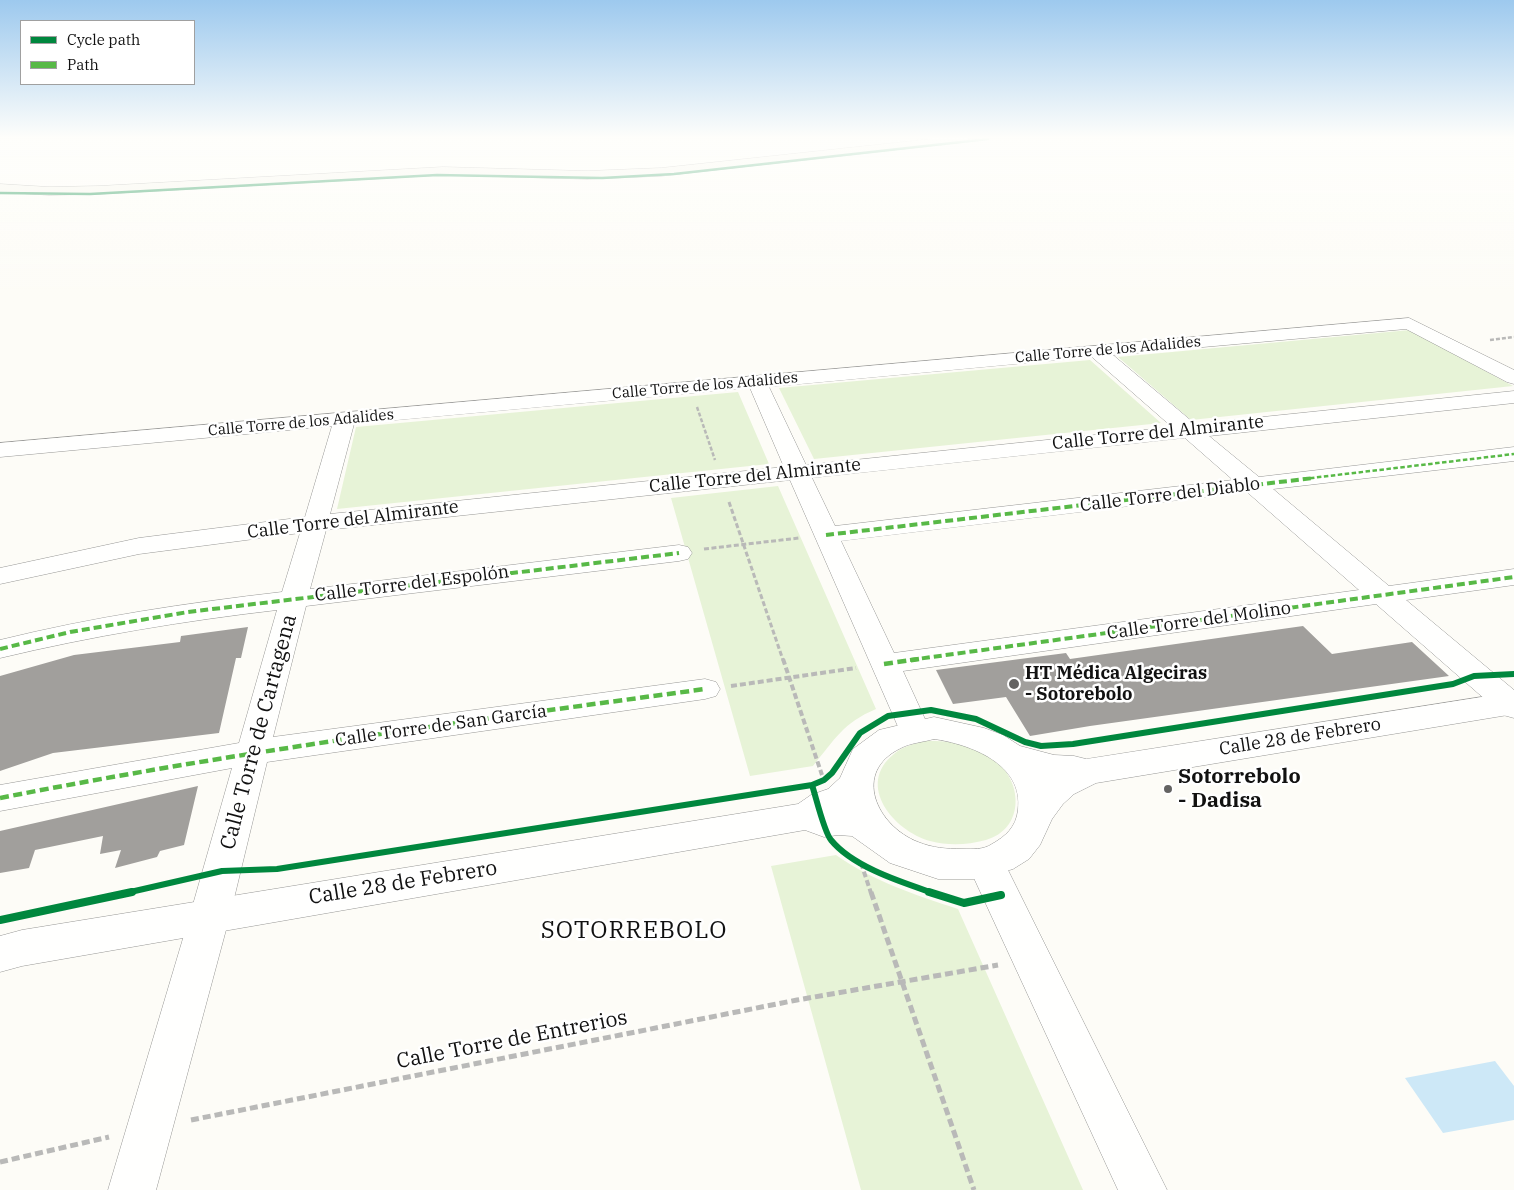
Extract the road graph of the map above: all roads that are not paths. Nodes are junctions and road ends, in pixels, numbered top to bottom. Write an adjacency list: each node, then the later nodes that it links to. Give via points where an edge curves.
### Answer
1 (1096, 351): 2 (street, Calle Torre de los Adalides, via 1409,323); 3 (street, Calle Torre de los Adalides); 6 (street)
2 (1514, 378)
3 (757, 382): 5 (street, Calle Torre de los Adalides); 9 (street)
4 (1514, 397): 6 (street, Calle Torre del Almirante)
5 (345, 418): 7 (street, Calle Torre de los Adalides); 11 (street, Calle Torre de Cartagena)
6 (1190, 430): 9 (street, Calle Torre del Almirante); 10 (street)
7 (0, 450)
8 (1514, 454): 10 (street, Calle Torre del Diablo)
9 (797, 471): 11 (street, Calle Torre del Almirante); 12 (street)
10 (1254, 485): 12 (street, Calle Torre del Diablo); 16 (street)
11 (317, 523): 14 (street, Calle Torre del Almirante, via 139,546); 17 (street, Calle Torre de Cartagena)
12 (826, 535): 19 (street)
13 (678, 552): 17 (street, Calle Torre del Espolón)
14 (0, 576)
15 (1514, 577): 16 (street, Calle Torre del Molino)
16 (1384, 595): 19 (street, Calle Torre del Molino); 21 (street)
17 (294, 598): 18 (street, Calle Torre del Espolón, via 70,632); 23 (street, Calle Torre de Cartagena)
18 (0, 650)
19 (884, 664): 22 (street)
20 (705, 689): 23 (street, Calle Torre de San García)
21 (1513, 704): 25 (street, Calle 28 de Febrero)
22 (914, 730): 24 (street, via 934,728 960,732 992,744); 27 (street, via 888,739 867,755)
23 (254, 752): 26 (street, Calle Torre de San García); 30 (street, Calle Torre de Cartagena)
24 (1009, 755): 25 (street, Calle 28 de Febrero); 28 (street, via 1032,783 1037,800)
25 (1086, 772): 28 (street, Calle 28 de Febrero, via 1076,782 1056,791)
26 (0, 798)
27 (826, 798): 29 (street, Calle 28 de Febrero, via 838,820 864,826 868,854 889,845 906,855 946,866); 30 (street, Calle 28 de Febrero)
28 (1036, 816): 29 (street, Calle 28 de Febrero, via 1021,845)
29 (986, 863): 33 (street)
30 (210, 915): 31 (street, Calle 28 de Febrero); 32 (street, Calle Torre de Cartagena)
31 (0, 954)
32 (132, 1190)
33 (1143, 1190)

